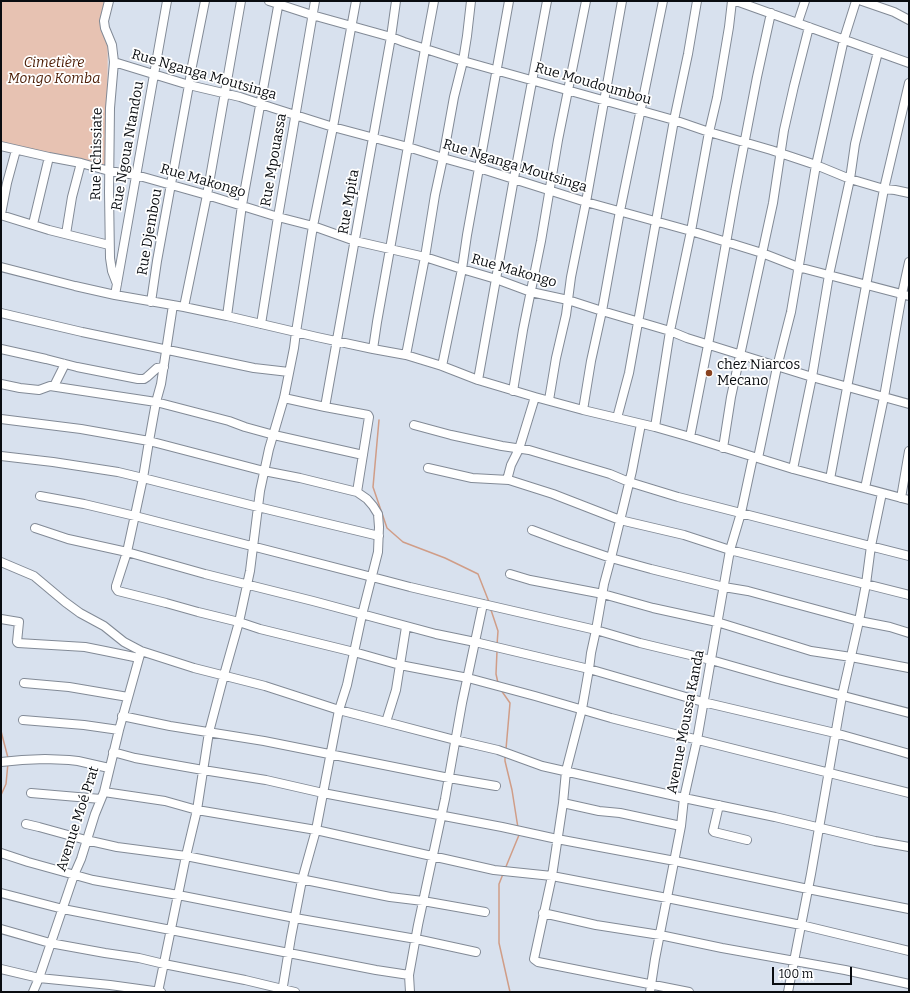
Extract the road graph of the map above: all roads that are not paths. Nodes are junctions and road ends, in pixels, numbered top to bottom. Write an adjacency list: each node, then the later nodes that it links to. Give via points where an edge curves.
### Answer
1 (109, 1): 35 (street, Rue Tchissiate, via 104,21 112,45)
2 (167, 1): 38 (street, Rue Ngoua Ntandou)
3 (205, 1): 41 (street, Rue Djembou)
4 (241, 1): 43 (street)
5 (268, 1): 22 (street, Rue Moudoumbou)
6 (315, 1): 25 (street, Rue Mpouassa)
7 (356, 1): 28 (street)
8 (396, 1): 30 (street, Rue Mpita)
9 (434, 1): 32 (street)
10 (471, 1): 34 (street)
11 (509, 1): 37 (street)
12 (547, 1): 39 (street)
13 (586, 1): 42 (street)
14 (622, 1): 44 (street)
15 (663, 1): 46 (street)
16 (697, 1): 48 (street)
17 (732, 1): 50 (street)
18 (736, 1): 23 (street)
19 (805, 1): 27 (street)
20 (856, 1): 31 (street, Avenue Moussa Kanda)
21 (862, 1): 26 (street)
22 (279, 2): 25 (street, Rue Moudoumbou); 45 (street)
23 (757, 4): 24 (street)
24 (771, 13): 27 (street); 52 (street)
25 (312, 15): 28 (street, Rue Moudoumbou); 47 (street, Rue Mpouassa)
26 (909, 20)
27 (798, 22): 29 (street)
28 (351, 26): 30 (street, Rue Moudoumbou); 49 (street)
29 (809, 26): 31 (street); 56 (street, via 784,130)
30 (391, 37): 32 (street, Rue Moudoumbou); 51 (street, Rue Mpita)
31 (844, 39): 33 (street); 60 (street, Avenue Moussa Kanda)
32 (425, 49): 34 (street, Rue Moudoumbou); 54 (street)
33 (878, 52): 36 (street); 65 (street, via 855,144)
34 (463, 61): 37 (street, Rue Moudoumbou); 58 (street)
35 (114, 62): 38 (street, Rue Nganga Moutsinga); 62 (street, Rue Tchissiate)
36 (909, 63)
37 (496, 70): 39 (street, Rue Moudoumbou); 61 (street)
38 (154, 74): 41 (street, Rue Nganga Moutsinga); 63 (street, Rue Ngoua Ntandou)
39 (532, 80): 42 (street, Rue Moudoumbou); 64 (street)
40 (909, 83): 67 (street)
41 (190, 85): 43 (street, Rue Nganga Moutsinga); 66 (street, Rue Djembou)
42 (568, 91): 44 (street, Rue Moudoumbou); 68 (street)
43 (224, 93): 45 (street, Rue Nganga Moutsinga); 70 (street)
44 (604, 100): 46 (street, Rue Moudoumbou); 71 (street)
45 (260, 104): 47 (street, Rue Nganga Moutsinga); 72 (street)
46 (641, 110): 48 (street, Rue Moudoumbou); 73 (street)
47 (295, 115): 49 (street, Rue Nganga Moutsinga); 75 (street, Rue Mpouassa)
48 (674, 120): 50 (street, Rue Moudoumbou); 76 (street)
49 (333, 127): 51 (street, Rue Nganga Moutsinga); 78 (street)
50 (710, 132): 52 (street, Rue Moudoumbou); 79 (street)
51 (373, 138): 54 (street, Rue Nganga Moutsinga); 81 (street, Rue Mpita)
52 (745, 142): 56 (street, Rue Moudoumbou); 82 (street)
53 (1, 146): 55 (street, Rue Makongo)
54 (408, 147): 58 (street, Rue Nganga Moutsinga); 84 (street)
55 (16, 150): 57 (street, Rue Makongo); 74 (street)
56 (781, 153): 60 (street, Rue Moudoumbou); 85 (street)
57 (49, 157): 59 (street, Rue Makongo); 77 (street)
58 (443, 158): 61 (street, Rue Nganga Moutsinga); 86 (street)
59 (81, 163): 62 (street, Rue Makongo); 80 (street)
60 (816, 166): 65 (street, Rue Moudoumbou); 89 (street, Avenue Moussa Kanda)
61 (480, 168): 64 (street, Rue Nganga Moutsinga); 90 (street)
62 (109, 171): 63 (street, Rue Makongo); 83 (street, Rue Tchissiate)
63 (136, 175): 66 (street, Rue Makongo); 93 (street, Rue Ngoua Ntandou)
64 (514, 178): 68 (street, Rue Nganga Moutsinga); 92 (street)
65 (850, 180): 67 (street, Rue Moudoumbou); 91 (street)
66 (171, 185): 70 (street, Rue Makongo); 99 (street, Rue Djembou)
67 (884, 189): 69 (street, Rue Moudoumbou); 94 (street)
68 (550, 190): 71 (street, Rue Nganga Moutsinga); 95 (street)
69 (909, 193)
70 (207, 195): 72 (street, Rue Makongo); 101 (street)
71 (586, 202): 73 (street, Rue Nganga Moutsinga); 98 (street)
72 (242, 205): 75 (street, Rue Makongo); 104 (street)
73 (620, 211): 76 (street, Rue Nganga Moutsinga); 102 (street)
74 (1, 215): 77 (street)
75 (278, 217): 78 (street, Rue Makongo); 106 (street, Rue Mpouassa)
76 (656, 222): 79 (street, Rue Nganga Moutsinga); 105 (street)
77 (33, 224): 80 (street)
78 (313, 226): 81 (street, Rue Makongo); 108 (street)
79 (691, 231): 82 (street, Rue Nganga Moutsinga); 107 (street)
80 (66, 234): 83 (street)
81 (355, 241): 84 (street, Rue Makongo); 109 (street, Rue Mpita)
82 (727, 242): 85 (street, Rue Nganga Moutsinga); 110 (street)
83 (110, 245): 93 (street, Rue Tchissiate, via 112,271)
84 (390, 249): 86 (street, Rue Makongo); 113 (street)
85 (762, 253): 89 (street, Rue Nganga Moutsinga); 114 (street)
86 (425, 257): 90 (street, Rue Makongo); 115 (street)
87 (909, 262): 97 (street)
88 (1, 267): 96 (street)
89 (798, 267): 91 (street, Rue Nganga Moutsinga); 119 (street, Avenue Moussa Kanda, via 791,312)
90 (462, 270): 92 (street, Rue Makongo); 117 (street)
91 (829, 275): 94 (street, Rue Nganga Moutsinga); 121 (street)
92 (496, 279): 95 (street, Rue Makongo); 122 (street)
93 (117, 284): 96 (street, Rue Ngoua Ntandou)
94 (867, 285): 97 (street, Rue Nganga Moutsinga); 125 (street)
95 (531, 292): 98 (street, Rue Makongo); 126 (street)
96 (115, 295): 99 (street)
97 (905, 295): 129 (street)
98 (568, 300): 102 (street, Rue Makongo); 130 (street)
99 (151, 302): 100 (street)
100 (173, 305): 101 (street); 112 (street)
101 (184, 307): 104 (street)
102 (602, 311): 105 (street, Rue Makongo); 134 (street)
103 (1, 313): 112 (street)
104 (227, 316): 106 (street)
105 (638, 322): 107 (street, Rue Makongo); 135 (street)
106 (260, 324): 108 (street)
107 (670, 331): 110 (street, Rue Makongo); 139 (street)
108 (296, 332): 109 (street); 120 (street)
109 (337, 342): 113 (street); 133 (street, Rue Mpita)
110 (708, 345): 114 (street, Rue Makongo); 141 (street)
111 (1, 349): 116 (street)
112 (167, 349): 118 (street); 120 (street, via 254,368)
113 (373, 349): 115 (street)
114 (740, 354): 119 (street, Rue Makongo); 143 (street)
115 (406, 355): 117 (street)
116 (64, 364): 118 (street, via 138,379 144,379 157,368); 124 (street)
117 (442, 366): 122 (street)
118 (164, 367): 131 (street)
119 (777, 367): 121 (street, Rue Makongo); 148 (street, Avenue Moussa Kanda)
120 (290, 372): 128 (street)
121 (812, 378): 125 (street, Rue Makongo); 150 (street)
122 (478, 380): 126 (street)
123 (1, 384): 124 (street, via 39,390)
124 (54, 386): 131 (street)
125 (848, 387): 129 (street, Rue Makongo); 153 (street)
126 (513, 391): 127 (street)
127 (535, 397): 130 (street); 144 (street)
128 (284, 398): 133 (street); 140 (street)
129 (884, 398): 132 (street, Rue Makongo); 156 (street)
130 (549, 400): 134 (street)
131 (156, 402): 140 (street); 142 (street)
132 (909, 404)
133 (325, 407): 146 (street, via 368,415)
134 (583, 410): 135 (street)
135 (617, 418): 137 (street)
136 (1, 419): 142 (street)
137 (641, 424): 139 (street); 155 (street)
138 (414, 425): 144 (street)
139 (654, 427): 141 (street)
140 (274, 435): 146 (street); 151 (street)
141 (690, 437): 143 (street)
142 (149, 441): 151 (street); 152 (street)
143 (723, 448): 148 (street)
144 (519, 449): 154 (street); 155 (street, via 610,474)
145 (909, 451): 160 (street)
146 (363, 455): 157 (street)
147 (1, 456): 152 (street, via 60,463)
148 (755, 458): 150 (street); 163 (street, Avenue Moussa Kanda)
149 (428, 468): 154 (street, via 472,478)
150 (793, 469): 153 (street)
151 (264, 471): 157 (street); 162 (street)
152 (144, 478): 162 (street); 164 (street)
153 (830, 479): 156 (street)
154 (507, 480): 165 (street, via 553,494)
155 (629, 482): 163 (street); 165 (street)
156 (865, 488): 158 (street)
157 (357, 492): 168 (street, via 367,499 378,514)
158 (882, 493): 160 (street); 170 (street)
159 (40, 496): 164 (street)
160 (900, 498): 161 (street)
161 (909, 500)
162 (258, 508): 168 (street); 169 (street)
163 (741, 513): 170 (street); 171 (street, Avenue Moussa Kanda)
164 (135, 516): 169 (street); 172 (street)
165 (620, 520): 171 (street, via 684,535); 174 (street)
166 (35, 528): 172 (street, via 68,539)
167 (532, 530): 174 (street)
168 (379, 536): 177 (street)
169 (253, 546): 177 (street); 179 (street)
170 (871, 546): 173 (street); 178 (street)
171 (730, 550): 178 (street); 180 (street, Avenue Moussa Kanda)
172 (126, 552): 179 (street); 187 (street, via 116,586 118,591)
173 (909, 556)
174 (611, 558): 180 (street); 181 (street)
175 (1, 562): 194 (street, via 34,576 65,602 104,626)
176 (510, 574): 181 (street)
177 (372, 577): 183 (street); 184 (street)
178 (866, 584): 182 (street); 186 (street)
179 (247, 585): 184 (street); 187 (street)
180 (724, 587): 186 (street); 188 (street, Avenue Moussa Kanda)
181 (603, 594): 188 (street); 190 (street)
182 (909, 596)
183 (483, 604): 190 (street); 192 (street)
184 (362, 615): 189 (street); 193 (street)
185 (1, 619): 194 (street, via 19,622 18,643)
186 (859, 621): 191 (street); 195 (street)
187 (239, 622): 193 (street); 200 (street)
188 (717, 622): 195 (street, via 811,651); 196 (street, Avenue Moussa Kanda)
189 (406, 627): 192 (street); 197 (street)
190 (596, 630): 196 (street); 199 (street)
191 (909, 633)
192 (475, 642): 199 (street); 201 (street)
193 (354, 652): 197 (street); 207 (street)
194 (140, 655): 200 (street); 204 (street, Avenue Moé Prat)
195 (851, 657): 198 (street); 203 (street)
196 (711, 660): 203 (street); 205 (street, Avenue Moussa Kanda)
197 (400, 665): 201 (street); 211 (street, via 396,690)
198 (909, 668)
199 (589, 669): 205 (street); 206 (street)
200 (224, 675): 207 (street); 213 (street)
201 (468, 678): 206 (street); 215 (street)
202 (24, 683): 204 (street, via 69,687)
203 (842, 696): 208 (street); 214 (street)
204 (128, 697): 209 (street, Avenue Moé Prat)
205 (703, 702): 214 (street); 216 (street, Avenue Moussa Kanda)
206 (582, 709): 216 (street); 223 (street)
207 (339, 710): 211 (street); 218 (street)
208 (909, 713)
209 (122, 716): 212 (street, Avenue Moé Prat); 213 (street)
210 (23, 720): 212 (street)
211 (386, 722): 215 (street)
212 (119, 730): 217 (street, Avenue Moé Prat)
213 (209, 732): 218 (street); 222 (street)
214 (835, 733): 219 (street); 224 (street)
215 (455, 740): 223 (street); 225 (street)
216 (697, 740): 224 (street); 231 (street, Avenue Moussa Kanda)
217 (113, 752): 221 (street, Avenue Moé Prat); 222 (street)
218 (330, 754): 225 (street); 228 (street)
219 (909, 754)
220 (1, 762): 221 (street, via 69,760)
221 (109, 768): 230 (street, Avenue Moé Prat)
222 (203, 770): 228 (street, via 266,780); 234 (street)
223 (566, 771): 231 (street); 232 (street)
224 (829, 773): 229 (street); 238 (street)
225 (449, 778): 226 (street); 235 (street)
226 (496, 786)
227 (31, 793): 230 (street)
228 (323, 793): 235 (street); 239 (street)
229 (909, 793)
230 (102, 795): 234 (street, via 165,801); 241 (street, Avenue Moé Prat)
231 (684, 798): 233 (street); 237 (street, Avenue Moussa Kanda)
232 (563, 804): 237 (street); 240 (street)
233 (719, 806): 238 (street); 242 (street, via 713,831)
234 (196, 810): 239 (street); 245 (street)
235 (441, 816): 240 (street); 246 (street)
236 (26, 824): 241 (street)
237 (681, 826): 247 (street, Avenue Moussa Kanda)
238 (819, 828): 243 (street); 251 (street)
239 (316, 830): 246 (street); 250 (street)
240 (557, 839): 247 (street); 249 (street)
241 (86, 840): 245 (street, via 116,847); 248 (street, Avenue Moé Prat)
242 (747, 840)
243 (909, 847)
244 (1, 853): 248 (street)
245 (186, 856): 250 (street); 253 (street)
246 (433, 856): 249 (street, via 494,870); 255 (street)
247 (674, 861): 251 (street); 254 (street, Avenue Moussa Kanda)
248 (74, 875): 253 (street); 256 (street, Avenue Moé Prat)
249 (552, 876): 254 (street); 259 (street)
250 (302, 880): 255 (street, via 390,897); 260 (street)
251 (808, 889): 257 (street); 261 (street)
252 (1, 893): 256 (street)
253 (178, 895): 260 (street); 263 (street)
254 (667, 898): 261 (street); 264 (street, Avenue Moussa Kanda)
255 (424, 900): 258 (street); 265 (street)
256 (63, 909): 263 (street); 266 (street, Avenue Moé Prat)
257 (909, 909)
258 (485, 912)
259 (543, 913): 264 (street); 276 (street, via 535,960)
260 (295, 918): 265 (street); 269 (street)
261 (801, 925): 267 (street); 270 (street)
262 (1, 929): 266 (street)
263 (171, 930): 269 (street); 271 (street)
264 (660, 935): 270 (street); 276 (street, Avenue Moussa Kanda)
265 (416, 939): 268 (street); 273 (street)
266 (50, 943): 271 (street); 274 (street, Avenue Moé Prat)
267 (909, 951)
268 (476, 952)
269 (289, 953): 273 (street); 277 (street)
270 (794, 961): 275 (street); 284 (street)
271 (164, 964): 277 (street); 279 (street)
272 (1, 969): 274 (street)
273 (409, 975): 282 (street)
274 (40, 978): 278 (street, Avenue Moé Prat); 279 (street)
275 (909, 984)
276 (651, 988): 283 (street)
277 (282, 990): 281 (street)
278 (33, 992)
279 (158, 992): 280 (street)
280 (162, 992)
281 (295, 992)
282 (410, 992)
283 (689, 992)
284 (788, 992)

